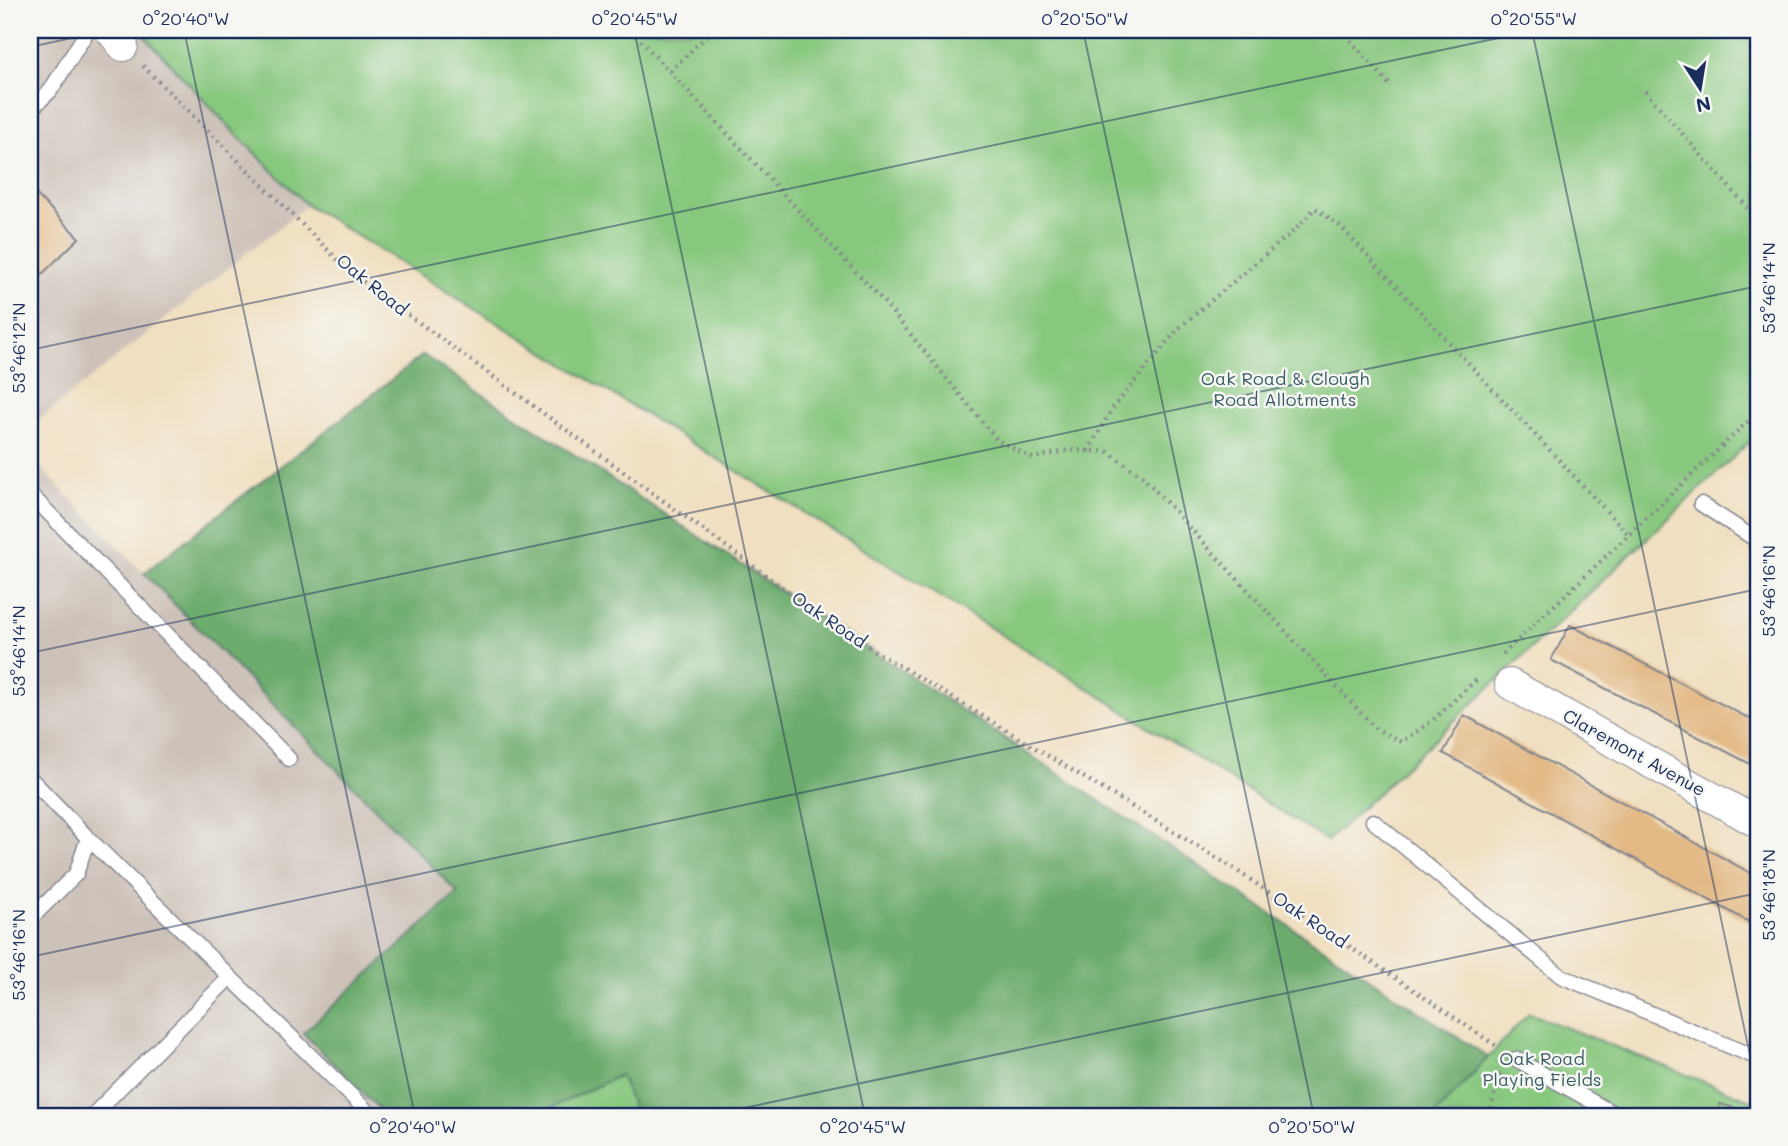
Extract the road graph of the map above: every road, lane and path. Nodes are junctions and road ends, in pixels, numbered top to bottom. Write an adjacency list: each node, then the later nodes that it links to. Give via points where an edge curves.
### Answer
1 (88, 30): 9 (lane, via 50,91)
2 (631, 30): 6 (path)
3 (713, 30): 6 (path)
4 (1341, 30): 7 (path)
5 (116, 38): 27 (path, Oak Road, via 351,273 831,623 1227,864)
6 (670, 71): 12 (path, via 883,301 998,441 1033,458)
7 (1389, 84)
8 (1645, 91): 10 (path)
9 (30, 110)
10 (1758, 220)
11 (1758, 412): 15 (path)
12 (1088, 451): 15 (path, via 1112,409 1179,328 1315,208 1338,224); 18 (path, via 1108,452 1142,476 1376,729 1401,742 1431,722)
13 (30, 494): 20 (lane)
14 (1701, 504): 16 (lane)
15 (1629, 535): 17 (path)
16 (1758, 541)
17 (1502, 655)
18 (1482, 674)
19 (1510, 684): 23 (street, Claremont Avenue)
20 (289, 759)
21 (30, 778): 24 (lane)
22 (1373, 821): 28 (lane, via 1561,976)
23 (1758, 822)
24 (88, 838): 25 (lane, via 76,874); 26 (lane)
25 (30, 919)
26 (230, 977): 29 (lane); 30 (lane)
27 (1511, 1055): 31 (path); 32 (lane)
28 (1758, 1058)
29 (92, 1116)
30 (372, 1116)
31 (1489, 1116)
32 (1618, 1116)

